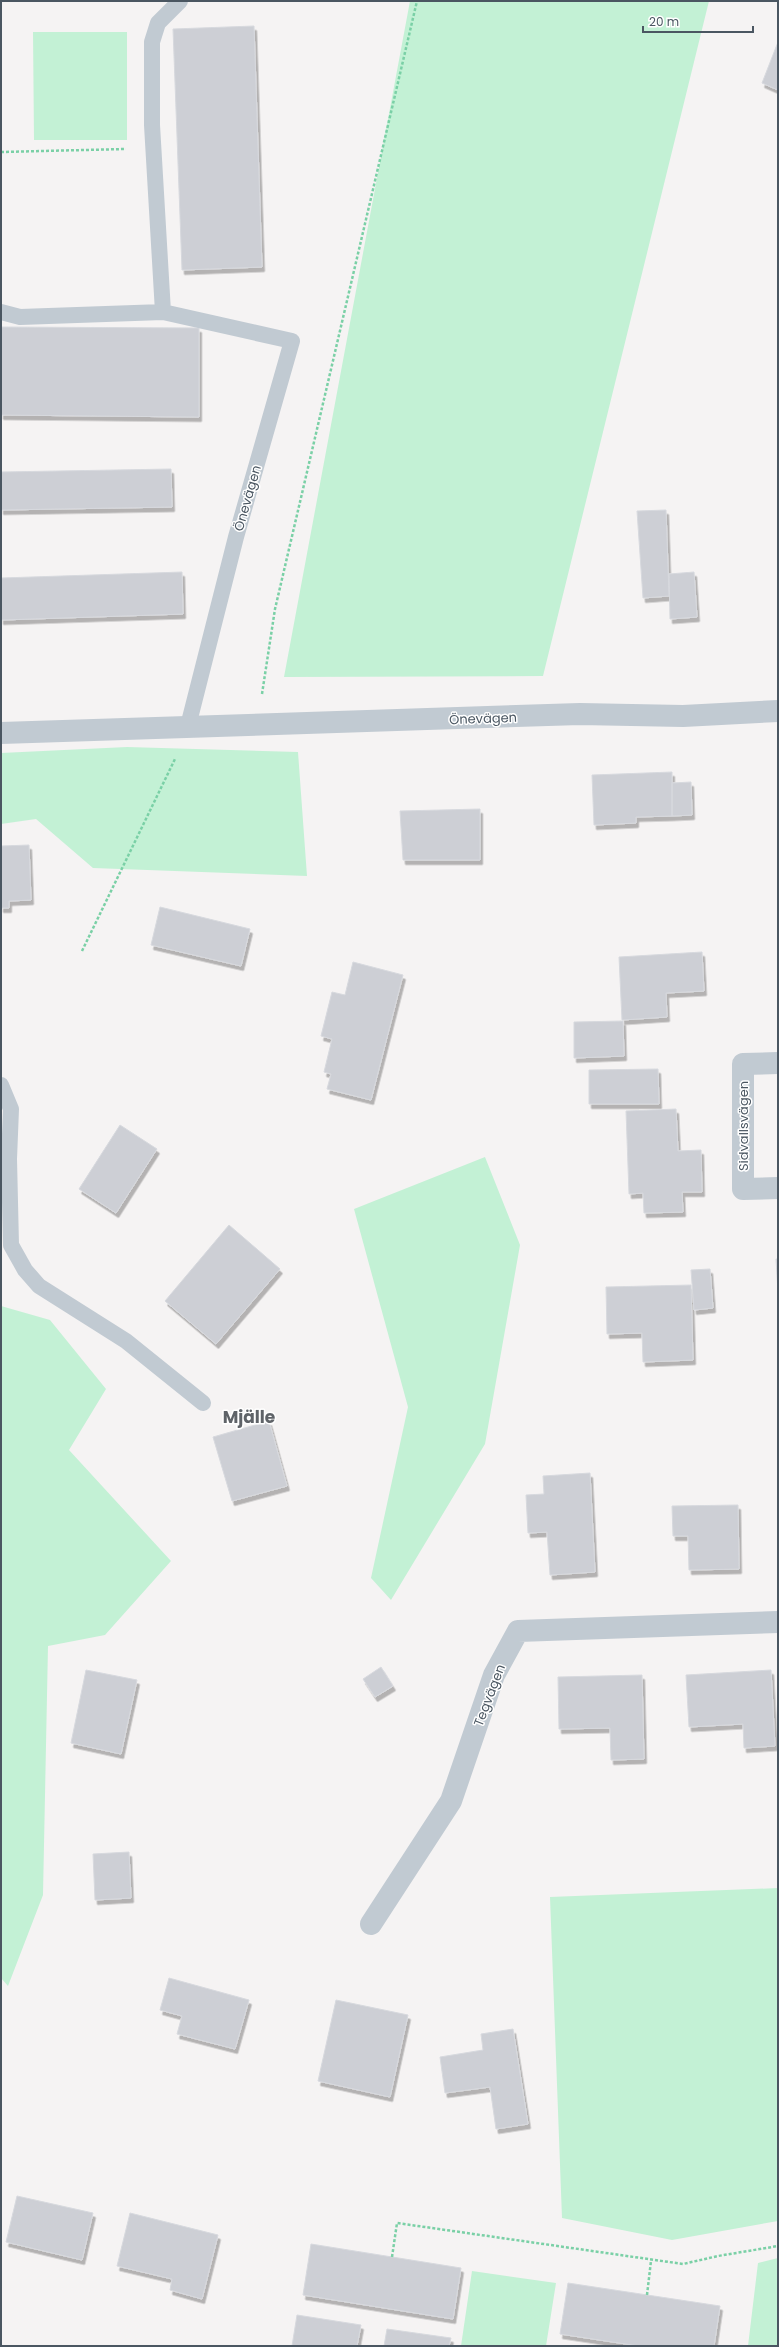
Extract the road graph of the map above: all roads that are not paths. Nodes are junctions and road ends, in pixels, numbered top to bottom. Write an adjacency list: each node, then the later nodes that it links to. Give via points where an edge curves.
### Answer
1 (180, 1): 3 (lane, via 158,23 152,42 153,149)
2 (1, 312): 3 (lane, via 20,316)
3 (163, 312): 5 (lane, Önevägen, via 292,340 236,537)
4 (778, 711): 5 (street, Önevägen, via 683,716 580,714)
5 (188, 726): 6 (street, Önevägen)
6 (1, 733)
7 (778, 1063): 9 (street, Sidvallsvägen, via 743,1064 743,1189)
8 (1, 1085): 10 (lane, via 11,1109 11,1245 25,1270 39,1286 126,1341)
9 (778, 1188)
10 (203, 1403)
11 (778, 1622): 12 (street, Tegvägen, via 518,1631 494,1675 451,1801)
12 (371, 1924)

